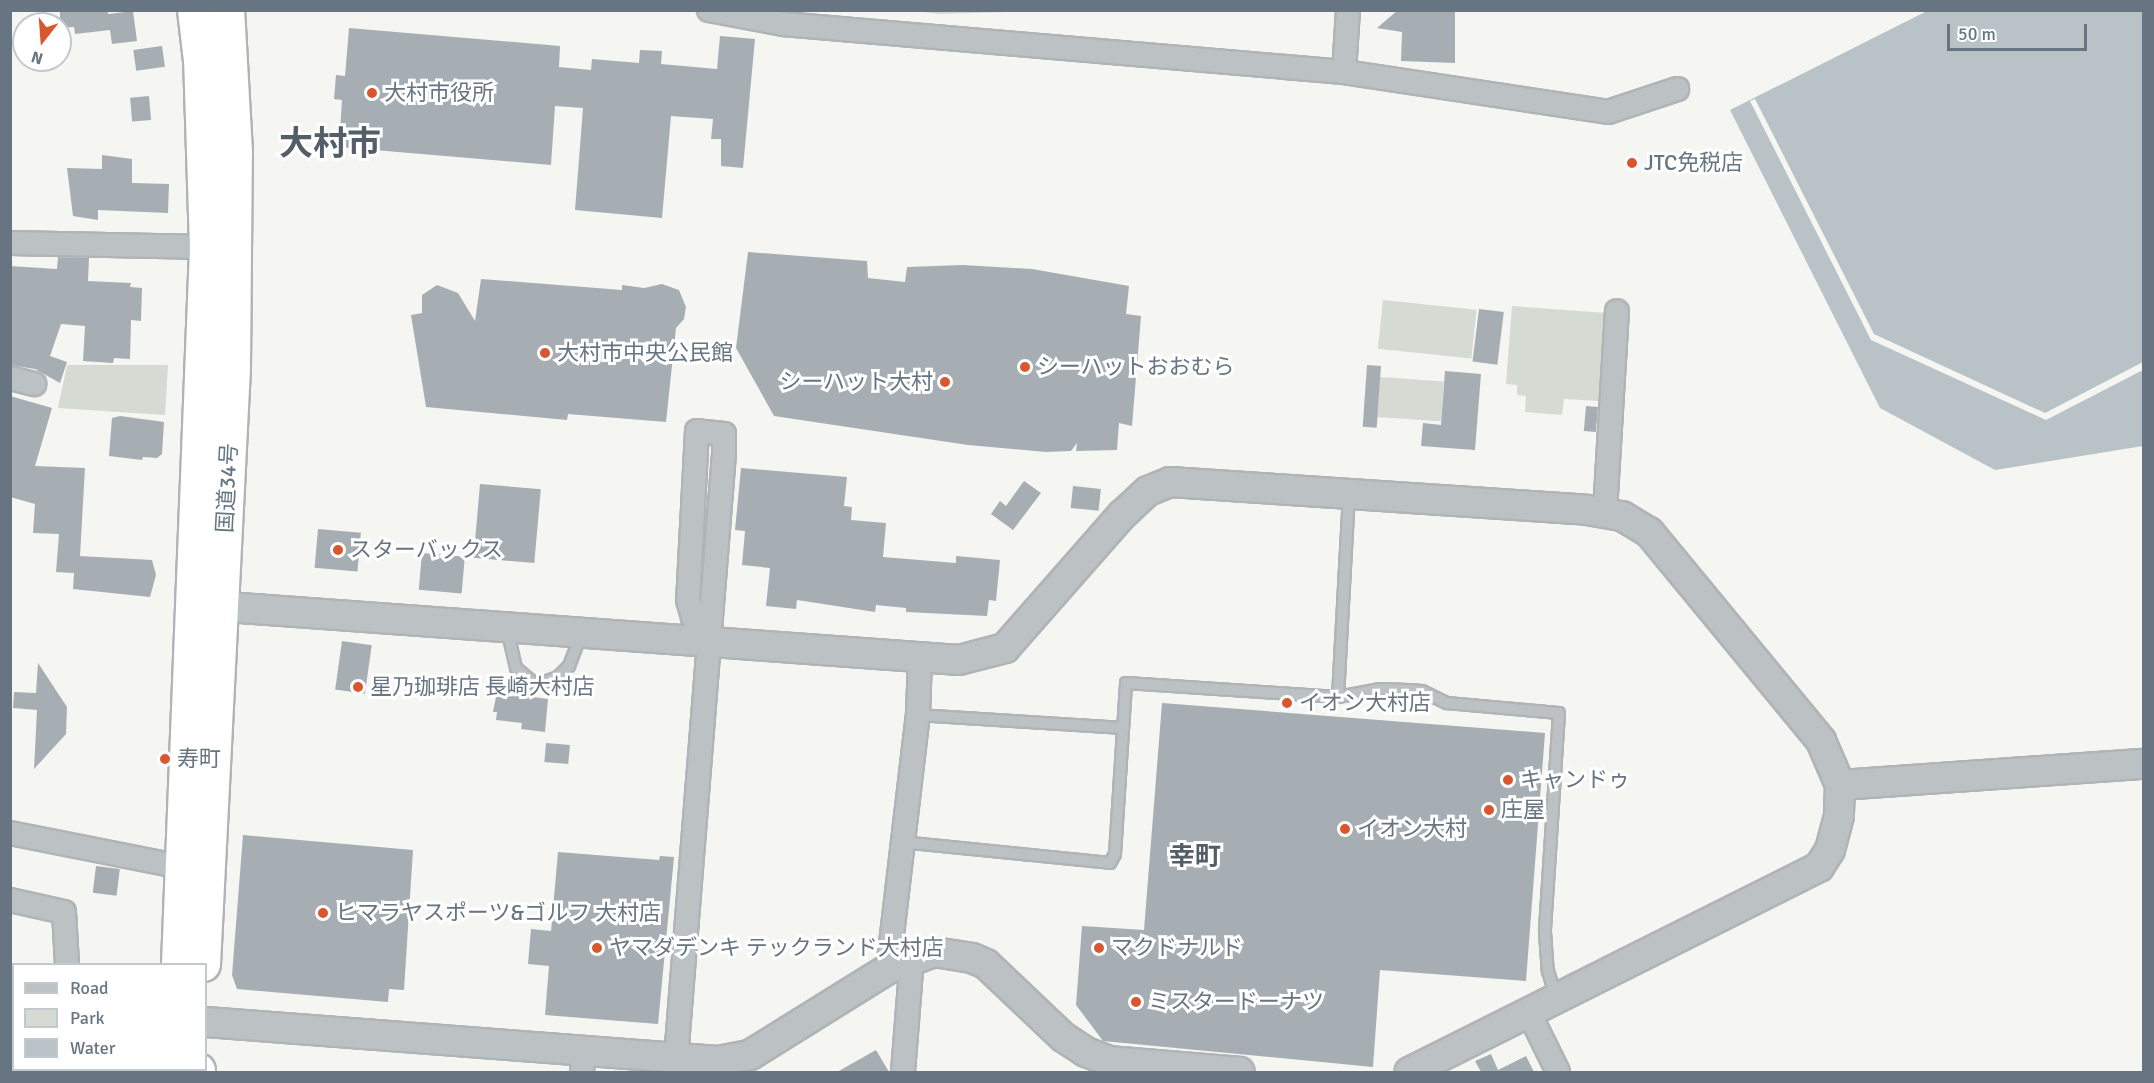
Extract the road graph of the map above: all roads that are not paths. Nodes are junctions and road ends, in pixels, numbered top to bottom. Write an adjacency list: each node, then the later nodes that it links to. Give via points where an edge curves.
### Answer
1 (195, 10): 8 (highway, 国道34号)
2 (227, 10): 14 (highway, 国道34号, via 236,249)
3 (709, 10): 5 (street, via 783,24)
4 (1348, 10): 5 (street)
5 (1344, 72): 6 (street, via 1608,112)
6 (1677, 89)
7 (10, 243): 8 (street)
8 (206, 247): 14 (highway, 国道34号)
9 (1617, 311): 13 (street)
10 (10, 378): 11 (street)
11 (34, 384)
12 (1349, 493): 13 (street); 18 (street, via 1170,482 1148,490 1005,648 959,660); 19 (lane)
13 (1605, 512): 23 (street, via 1622,516 1650,532 1821,741)
14 (206, 605): 15 (street); 26 (highway, 国道34号); 30 (highway, 国道34号)
15 (507, 627): 16 (street); 16 (lane, via 516,668 536,686 558,677 569,666)
16 (582, 632): 17 (street)
17 (708, 641): 17 (street, via 693,618 688,600 697,431 724,434); 18 (street); 37 (street)
18 (921, 657): 20 (street)
19 (1338, 697): 21 (lane, via 1126,683); 32 (lane, via 1380,689 1422,691 1447,703 1558,713 1545,932 1548,971)
20 (918, 715): 21 (lane); 25 (street)
21 (1123, 729): 25 (lane, via 1115,854 1110,863)
22 (2144, 764): 23 (street)
23 (1840, 785): 32 (street, via 1839,816 1830,850 1819,867)
24 (10, 833): 26 (street)
25 (901, 842): 31 (street)
26 (182, 867): 29 (highway, 国道34号)
27 (10, 900): 28 (street, via 64,912)
28 (67, 963)
29 (178, 963)
30 (203, 963)
31 (900, 963): 37 (street, via 750,1055 718,1061); 39 (street); 40 (street, via 934,952 986,964 1063,1037 1110,1061)
32 (1556, 999): 33 (street)
33 (1528, 1013): 41 (street); 42 (street)
34 (207, 1022): 38 (street)
35 (11, 1028): 36 (street)
36 (10, 1039)
37 (676, 1058): 38 (street)
38 (583, 1061)
39 (903, 1072)
40 (1240, 1072)
41 (1409, 1072)
42 (1558, 1072)

